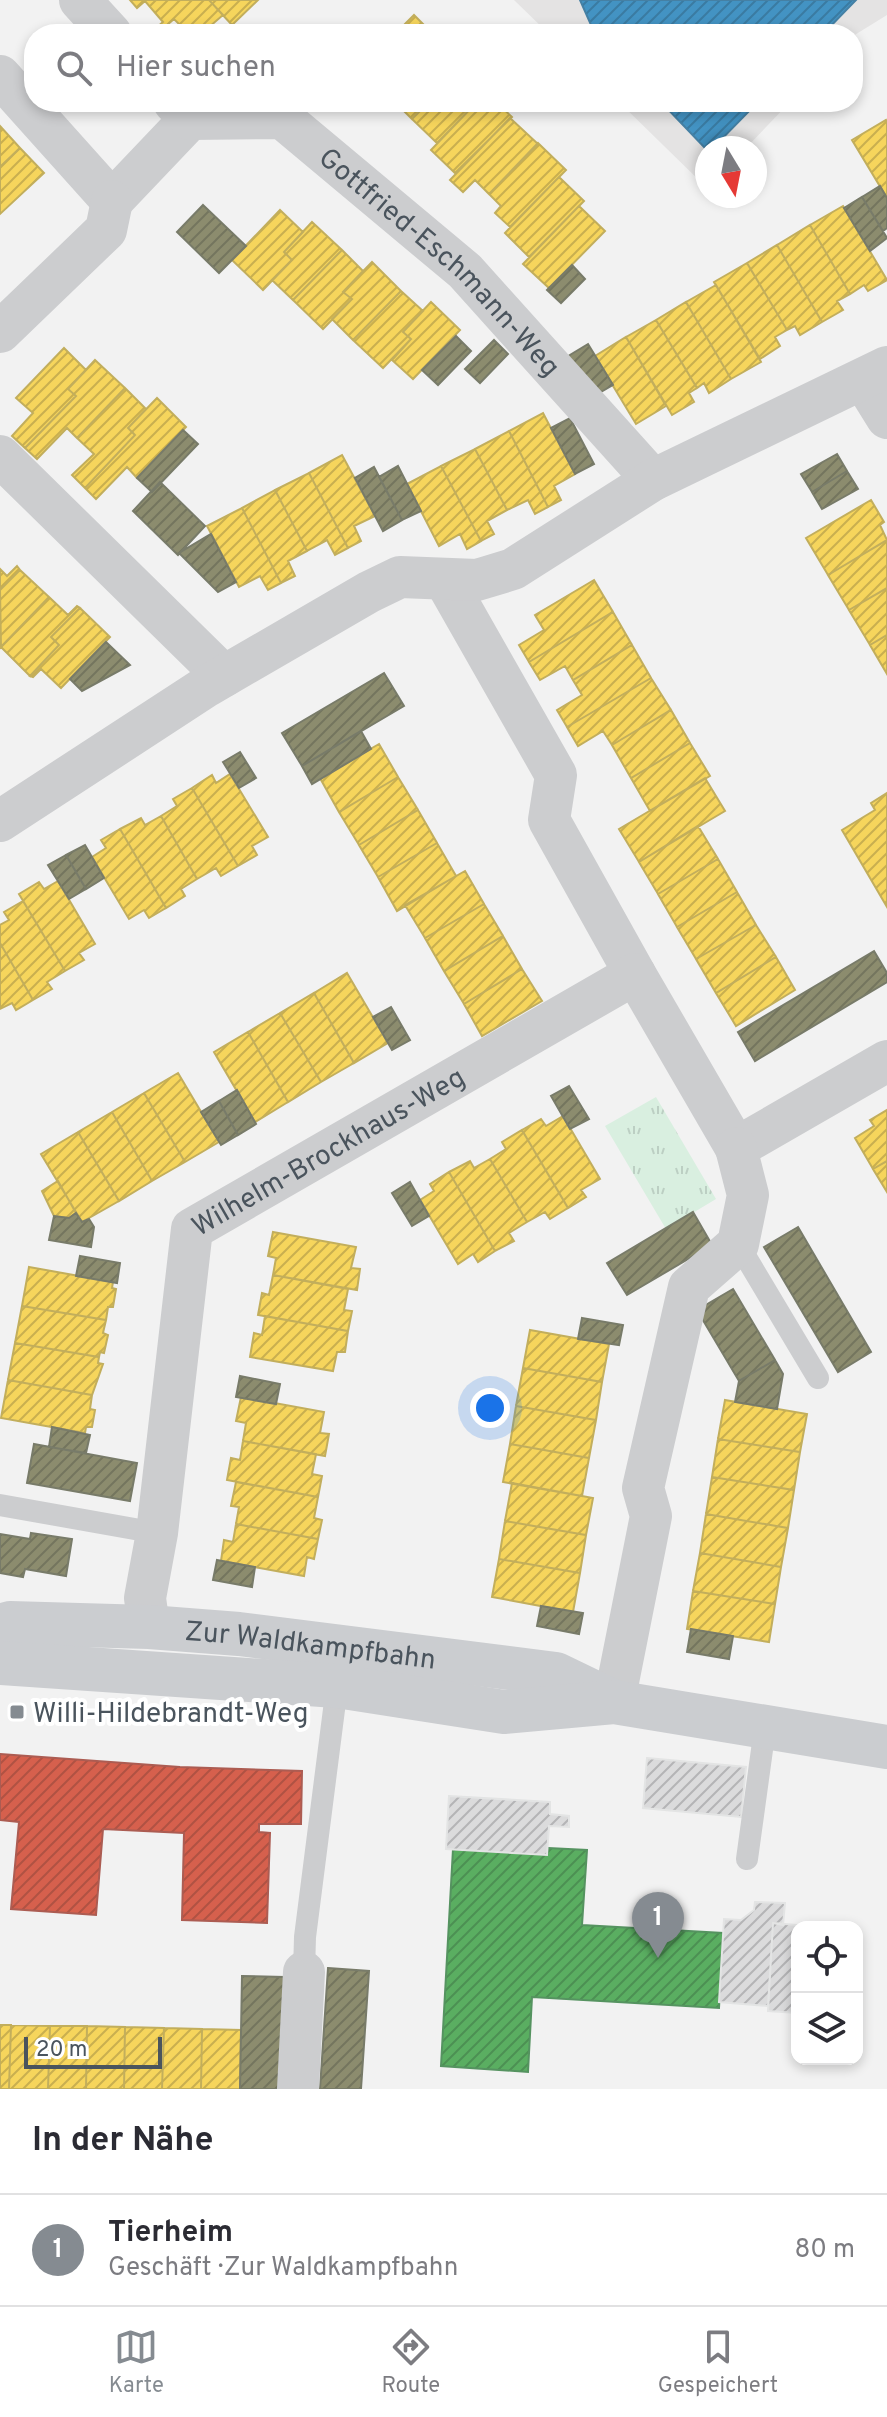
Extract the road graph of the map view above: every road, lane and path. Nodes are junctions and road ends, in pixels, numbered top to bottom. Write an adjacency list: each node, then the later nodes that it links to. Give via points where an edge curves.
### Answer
1 (80, 0): 2 (street)
2 (102, 24)
3 (0, 76): 4 (street)
4 (24, 103)
5 (32, 112): 8 (street)
6 (181, 112): 8 (street)
7 (196, 112): 13 (street, Gottfried-Eschmann-Weg, via 282,118 465,271)
8 (112, 201): 9 (street, via 106,230)
9 (0, 332)
10 (876, 374): 11 (street); 13 (street)
11 (887, 418)
12 (0, 456): 15 (street)
13 (653, 480): 14 (street, via 513,569 477,580)
14 (445, 580): 15 (street, via 400,577); 17 (street, via 556,775 549,820)
15 (224, 676): 16 (street)
16 (0, 821)
17 (635, 974): 19 (street); 23 (street, Wilhelm-Brockhaus-Weg, via 192,1229)
18 (887, 1061): 19 (street)
19 (736, 1148): 20 (street, via 748,1195)
20 (738, 1244): 21 (lane); 28 (street, via 689,1287 643,1488 651,1516)
21 (818, 1378)
22 (0, 1505): 23 (lane)
23 (157, 1533): 25 (street, Wilhelm-Brockhaus-Weg, via 145,1598)
24 (0, 1626): 25 (main road, Zur Waldkampfbahn)
25 (149, 1627): 28 (main road, Zur Waldkampfbahn, via 556,1674)
26 (0, 1663): 27 (main road, Zur Waldkampfbahn)
27 (337, 1686): 28 (main road, Zur Waldkampfbahn, via 504,1712); 32 (lane)
28 (614, 1702): 29 (main road, Zur Waldkampfbahn)
29 (765, 1728): 30 (main road, Zur Waldkampfbahn); 31 (lane)
30 (887, 1747)
31 (747, 1859)
32 (304, 1972): 33 (street)
33 (298, 2089)

